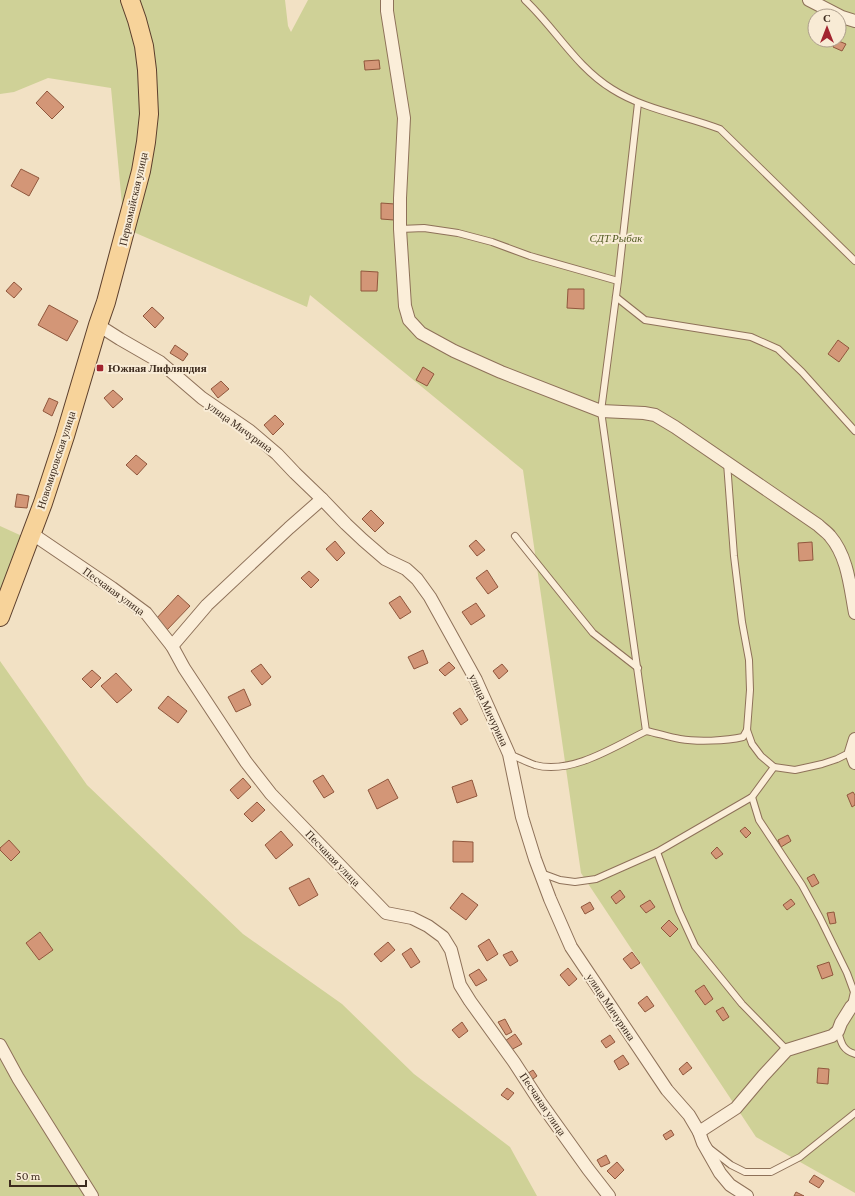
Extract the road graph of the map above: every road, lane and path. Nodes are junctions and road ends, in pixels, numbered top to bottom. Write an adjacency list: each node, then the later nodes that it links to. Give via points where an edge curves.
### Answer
1 (130, 0): 11 (main road, Первомайская улица, via 144,46 148,121 142,171)
2 (387, 0): 7 (street, via 404,118)
3 (525, 0): 6 (lane, via 593,75 611,89)
4 (809, 0): 5 (street)
5 (855, 21)
6 (638, 103): 8 (lane, via 720,129); 9 (lane)
7 (400, 229): 9 (lane, via 424,228 458,233); 13 (street, via 405,306 409,320 421,333 454,352)
8 (855, 261)
9 (618, 281): 10 (lane)
10 (616, 297): 13 (lane); 14 (lane, via 645,320 751,337 778,349)
11 (106, 302): 12 (main road, Новомировская улица)
12 (98, 325): 16 (street, улица Мичурина, via 160,362 202,398 250,431); 17 (main road, Новомировская улица, via 63,443)
13 (601, 411): 15 (street, via 655,415); 22 (lane)
14 (855, 431)
15 (727, 463): 19 (street, via 818,525 830,536 845,561); 23 (lane, via 734,556 748,660 750,690)
16 (322, 499): 21 (street, via 207,605); 26 (street, улица Мичурина, via 385,559 406,569 425,591 476,680)
17 (31, 533): 20 (main road, Новомировская улица); 21 (street, Песчаная улица, via 146,613)
18 (515, 536): 22 (lane, via 593,632)
19 (855, 613)
20 (0, 617)
21 (172, 646): 40 (street, Песчаная улица, via 242,755 271,794 386,913 412,918 443,937 451,950 460,985 470,1001)
22 (638, 668): 24 (lane)
23 (747, 730): 24 (lane, via 743,737 708,740 680,739); 28 (lane, via 756,750)
24 (646, 731): 26 (lane, via 580,763 556,767 535,765)
25 (855, 739): 27 (street)
26 (509, 754): 31 (street, улица Мичурина, via 522,817)
27 (853, 758): 28 (lane, via 837,759 795,770)
28 (774, 767): 29 (lane)
29 (752, 797): 30 (lane); 32 (lane, via 759,820 802,885 847,973 854,992)
30 (657, 852): 31 (lane, via 596,879 575,882 560,880); 35 (lane, via 678,911 695,946 742,1004)
31 (540, 872): 38 (street, улица Мичурина, via 571,947 667,1090 689,1115)
32 (853, 1005): 33 (street)
33 (838, 1030): 35 (street, via 832,1036); 36 (lane, via 842,1045)
34 (0, 1045): 39 (street, via 22,1085)
35 (787, 1050): 38 (street, via 736,1108)
36 (855, 1054)
37 (855, 1113): 38 (lane, via 800,1157 771,1172 745,1172 731,1165)
38 (701, 1138): 41 (street, улица Мичурина, via 720,1174 730,1185)
39 (92, 1196)
40 (609, 1196)
41 (747, 1196)

